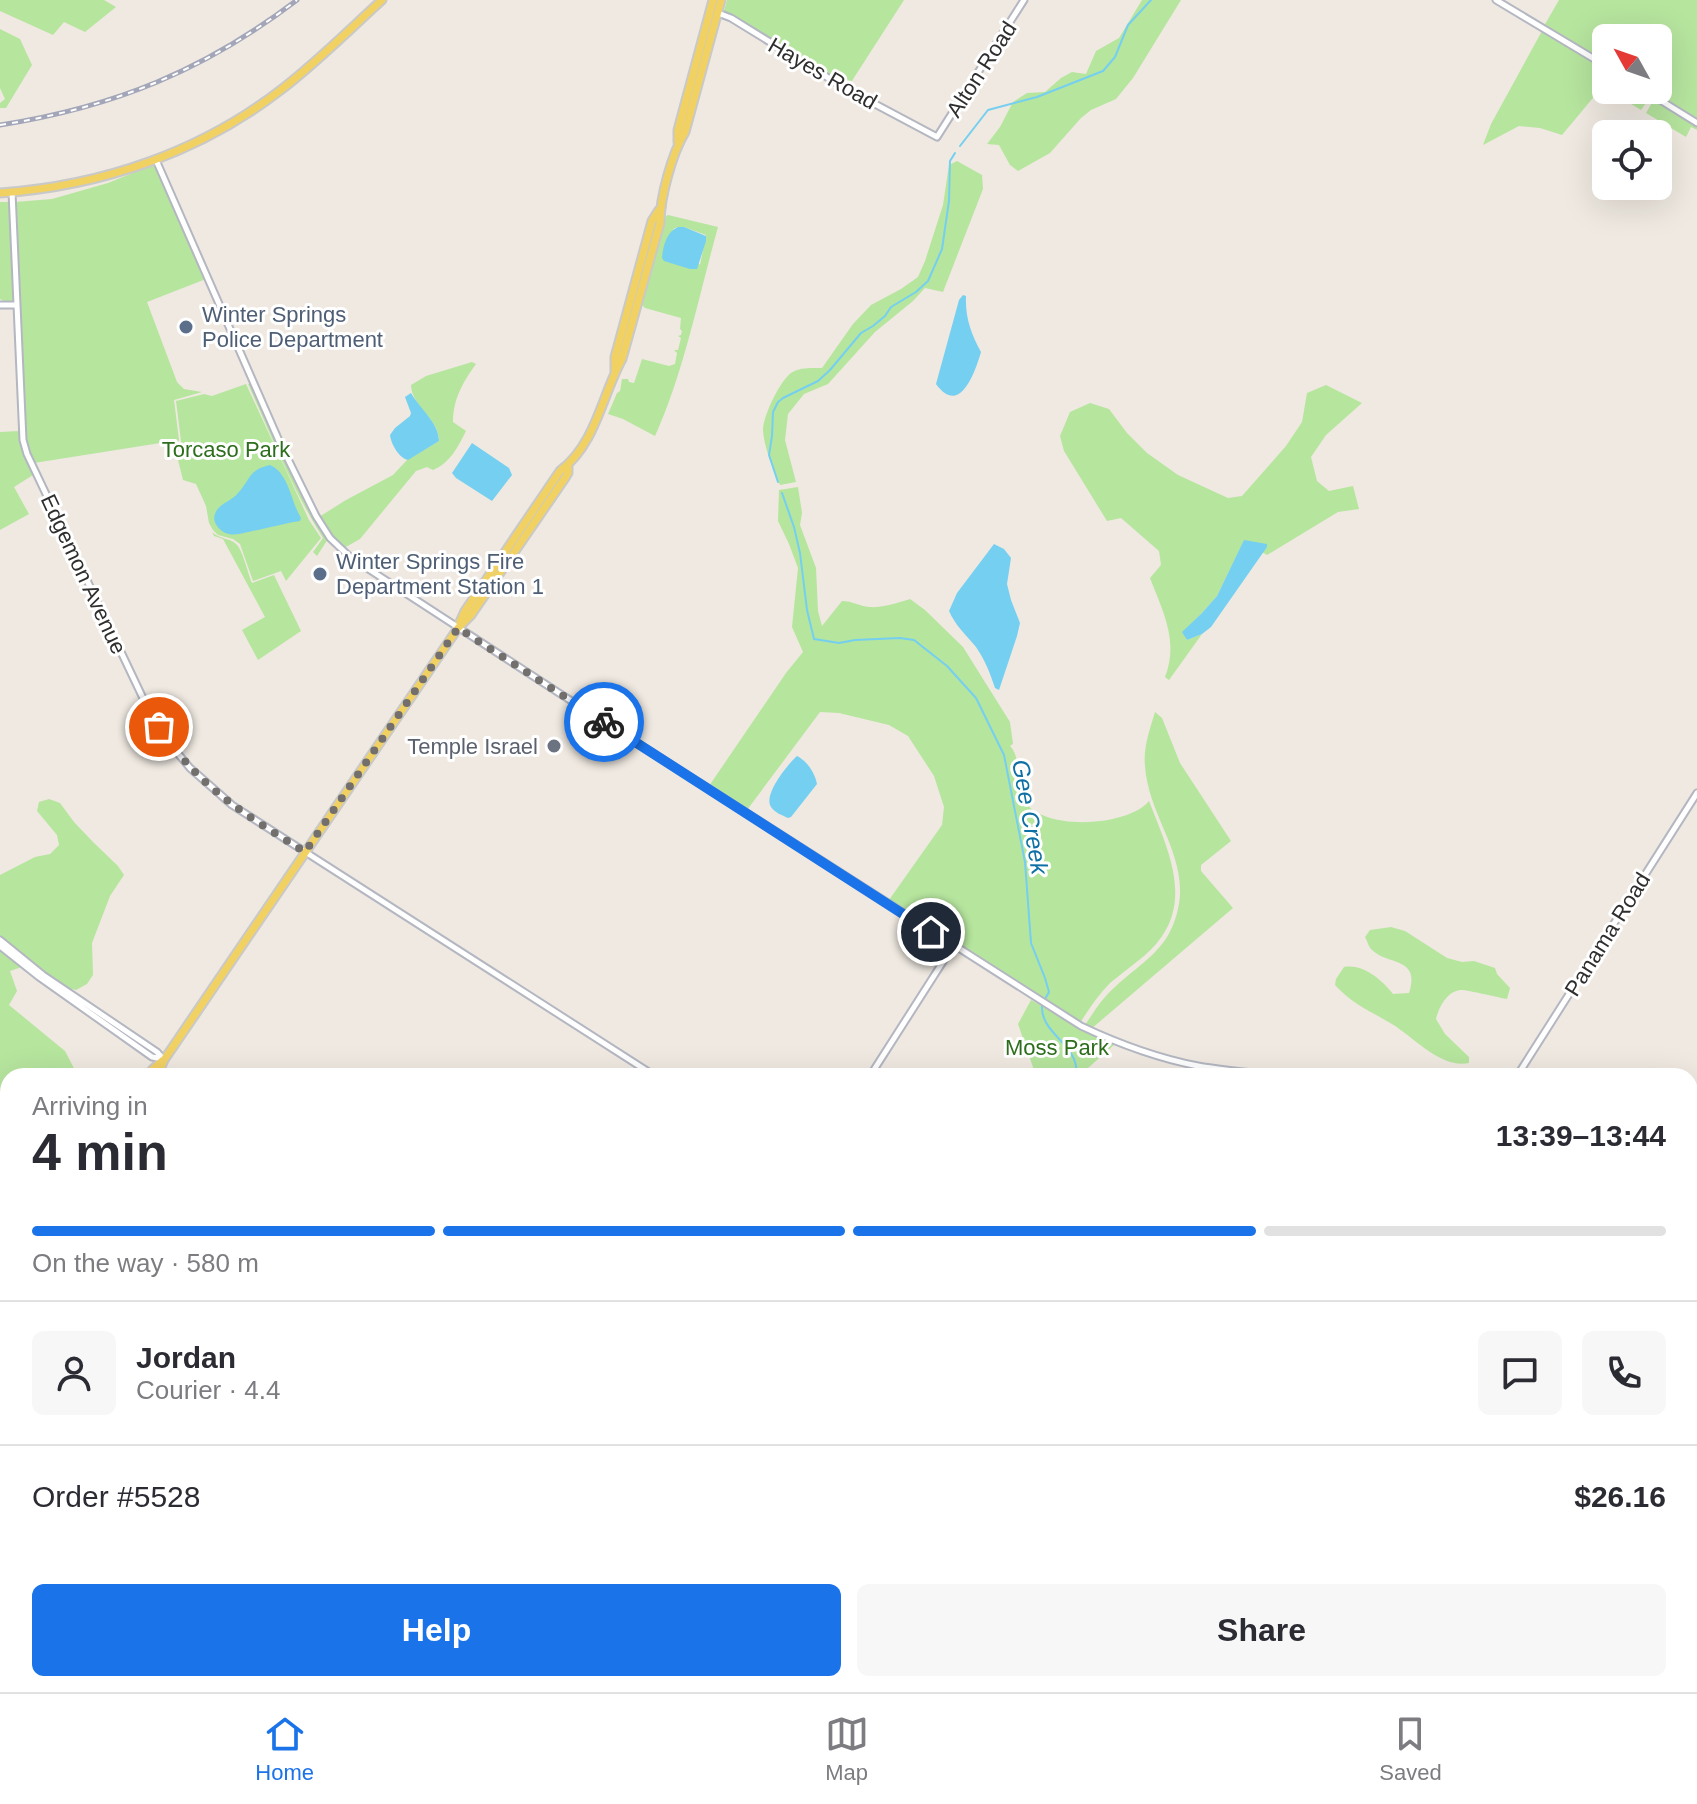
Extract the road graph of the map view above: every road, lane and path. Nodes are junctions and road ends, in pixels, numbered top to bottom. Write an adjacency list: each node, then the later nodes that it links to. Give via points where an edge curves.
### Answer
1 (382, 0): 11 (main road, via 275,95 227,126)
2 (713, 0): 6 (main road)
3 (721, 0): 6 (main road)
4 (1024, 0): 10 (street, Alton Road)
5 (1496, 0): 7 (street)
6 (714, 12): 10 (street, Hayes Road); 16 (main road, via 622,359 596,421)
7 (1592, 58)
8 (1666, 104): 9 (street)
9 (1697, 123)
10 (937, 137)
11 (156, 160): 12 (main road, via 93,180); 19 (street, via 280,443 323,528 358,563)
12 (12, 192): 13 (main road); 15 (street, Edgemon Avenue)
13 (0, 193)
14 (0, 305): 15 (street)
15 (15, 305): 21 (street, Edgemon Avenue, via 27,454 145,703 170,744 208,786)
16 (568, 465): 17 (main road); 18 (main road)
17 (548, 489): 18 (main road); 19 (main road)
18 (550, 499): 19 (main road)
19 (458, 628): 21 (main road); 23 (street)
20 (1697, 793): 30 (street, Panama Road)
21 (305, 852): 24 (main road); 27 (street, Edgemon Avenue)
22 (0, 943): 24 (street)
23 (953, 946): 28 (street); 29 (street, via 1097,1034 1152,1055)
24 (164, 1060): 25 (main road); 26 (main road)
25 (154, 1068)
26 (160, 1068)
27 (642, 1068)
28 (875, 1068)
29 (1216, 1068)
30 (1522, 1068)

